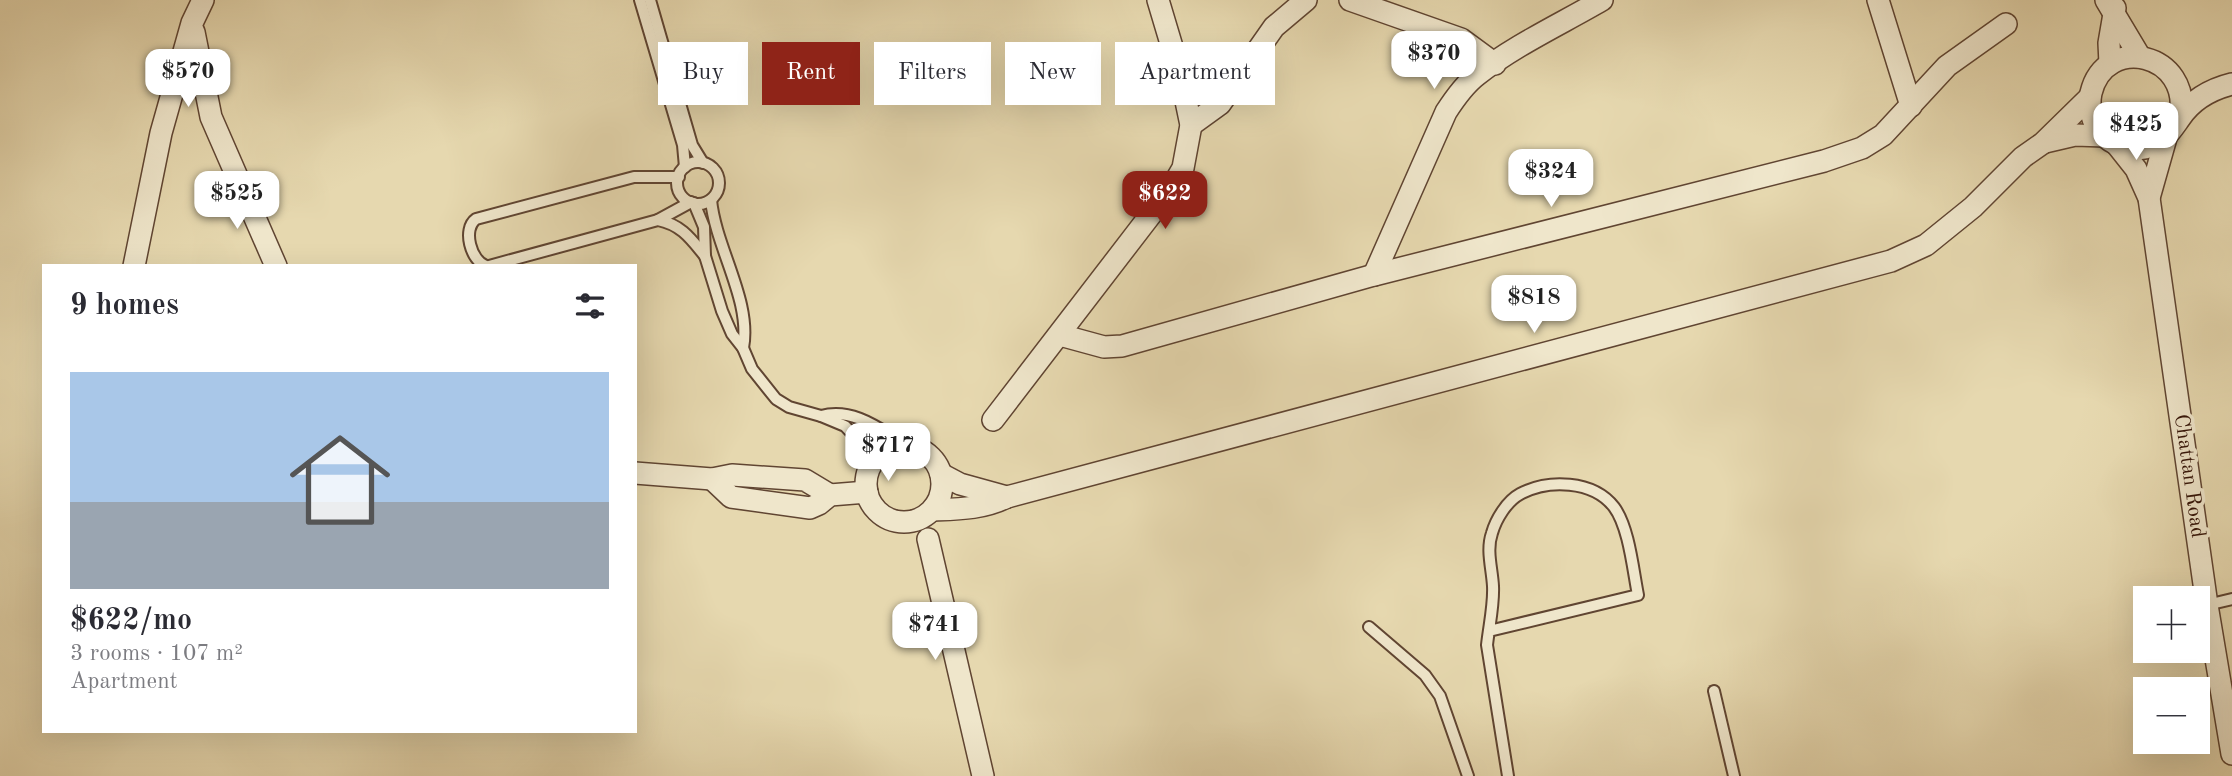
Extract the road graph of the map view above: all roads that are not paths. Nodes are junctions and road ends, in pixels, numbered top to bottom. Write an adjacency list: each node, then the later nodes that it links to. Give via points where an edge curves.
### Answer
1 (203, 0): 10 (street)
2 (640, 0): 25 (lane)
3 (650, 0): 24 (lane, via 692,145)
4 (1158, 0): 20 (street)
5 (1306, 0): 20 (street, via 1274,27 1220,104)
6 (1350, 0): 13 (street, via 1461,39)
7 (1602, 0): 13 (street)
8 (1878, 0): 18 (street)
9 (2112, 5): 12 (street); 14 (street)
10 (192, 23): 32 (street, via 161,134); 33 (street, via 211,117)
11 (2006, 24): 18 (street, via 1947,66)
12 (2140, 57): 14 (street); 15 (street, via 2155,61)
13 (1495, 64): 36 (street, via 1476,75 1446,111)
14 (2110, 64): 17 (street, via 2100,73)
15 (2172, 75): 16 (street); 19 (street, via 2181,93)
16 (2225, 86): 19 (street, via 2196,101)
17 (2090, 97): 22 (street, via 2093,119); 23 (street)
18 (1911, 106): 36 (street, via 1883,135 1824,161)
19 (2180, 118): 21 (street)
20 (1191, 125): 37 (street, via 1183,169 1172,187)
21 (2166, 138): 22 (street, via 2142,148); 27 (street, Chattan Road)
22 (2111, 140): 23 (street, via 2075,135); 27 (street, Chattan Road, via 2136,169)
23 (2043, 142): 46 (street, via 1926,245 1891,261)
24 (703, 163): 25 (lane); 28 (lane, via 719,179 718,191)
25 (685, 167): 26 (lane)
26 (679, 177): 29 (lane, via 680,192); 34 (lane, via 634,177 476,219 468,232 475,259)
27 (2149, 198): 49 (street, Chattan Road)
28 (710, 200): 29 (lane); 38 (lane, via 742,307)
29 (692, 203): 30 (lane); 31 (lane, via 706,235)
30 (659, 220): 31 (lane, via 682,229); 35 (lane)
31 (705, 256): 38 (lane, via 722,311)
32 (134, 264)
33 (275, 264)
34 (484, 264)
35 (494, 264)
36 (1374, 275): 37 (street, via 1122,346 1104,347)
37 (1060, 334): 40 (street)
38 (743, 348): 39 (lane, via 752,369 776,399)
39 (821, 416): 41 (lane, via 840,412 854,416); 42 (lane, via 854,433)
40 (993, 420)
41 (909, 447): 42 (street, via 888,450); 44 (street, via 929,456)
42 (872, 464): 45 (street)
43 (637, 473): 45 (street, via 805,480 830,495)
44 (941, 474): 46 (street); 47 (street, via 942,487)
45 (867, 492): 47 (street, via 871,503 888,519 900,522)
46 (1007, 497): 47 (street, via 974,508)
47 (933, 510)
48 (928, 539): 57 (street)
49 (2204, 586)
50 (2232, 599): 51 (lane)
51 (2210, 604)
52 (2210, 623): 56 (street, Chattan Road)
53 (1369, 627): 58 (lane, via 1425,675 1440,696)
54 (1489, 631): 54 (lane, via 1493,587 1489,551 1502,512 1518,495 1549,484 1571,484 1605,498 1624,528 1638,595); 59 (lane, via 1487,645)
55 (1714, 691): 60 (lane)
56 (2232, 754)
57 (983, 776)
58 (1468, 776)
59 (1508, 776)
60 (1734, 776)

